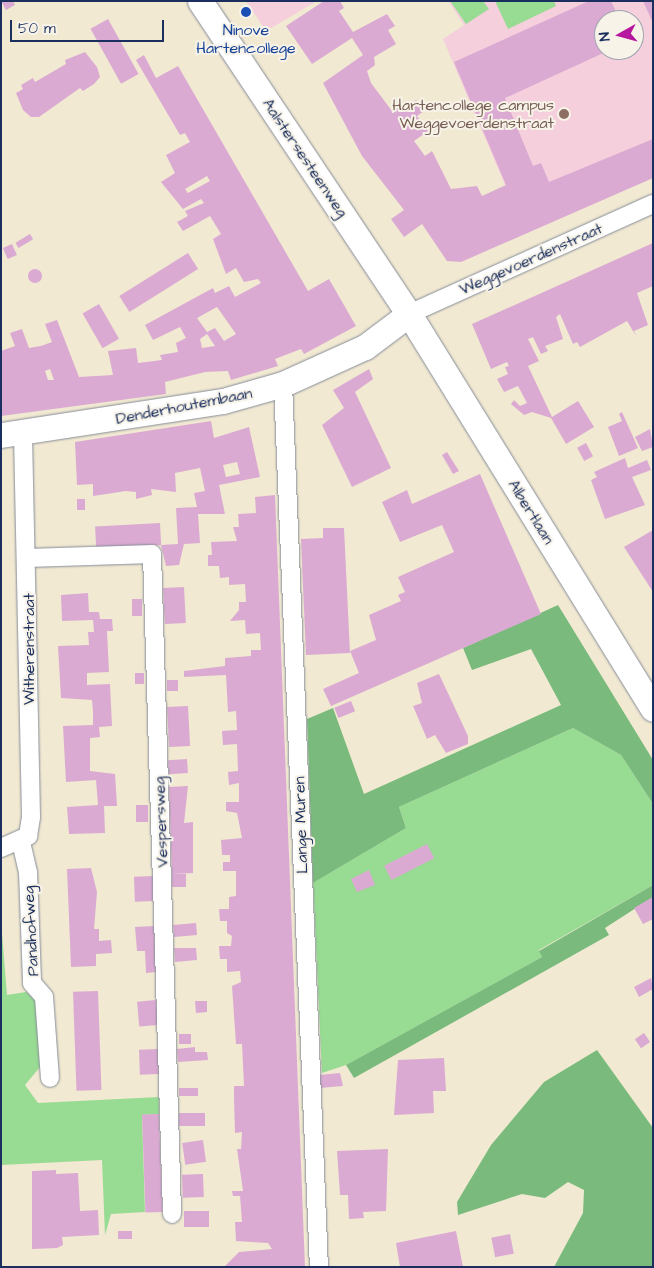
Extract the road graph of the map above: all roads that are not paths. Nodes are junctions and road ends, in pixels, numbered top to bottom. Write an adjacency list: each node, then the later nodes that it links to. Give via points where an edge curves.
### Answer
1 (200, 1): 3 (main road, Aalstersesteenweg)
2 (653, 204): 3 (street, Weggevoerdenstraat)
3 (409, 314): 4 (main road, Denderhoutembaan, via 365,346); 7 (main road, Albertlaan)
4 (283, 384): 5 (main road, Denderhoutembaan, via 223,401); 12 (street, Lange Muren)
5 (12, 434): 6 (street, Witherenstraat)
6 (28, 558): 8 (street, Witherenstraat, via 30,817 28,836); 11 (street, Vespersweg, via 152,554)
7 (653, 709)
8 (21, 842): 9 (street); 10 (street, Pandhofweg, via 28,872 32,983 44,996)
9 (1, 848)
10 (50, 1078)
11 (172, 1214)
12 (320, 1267)

